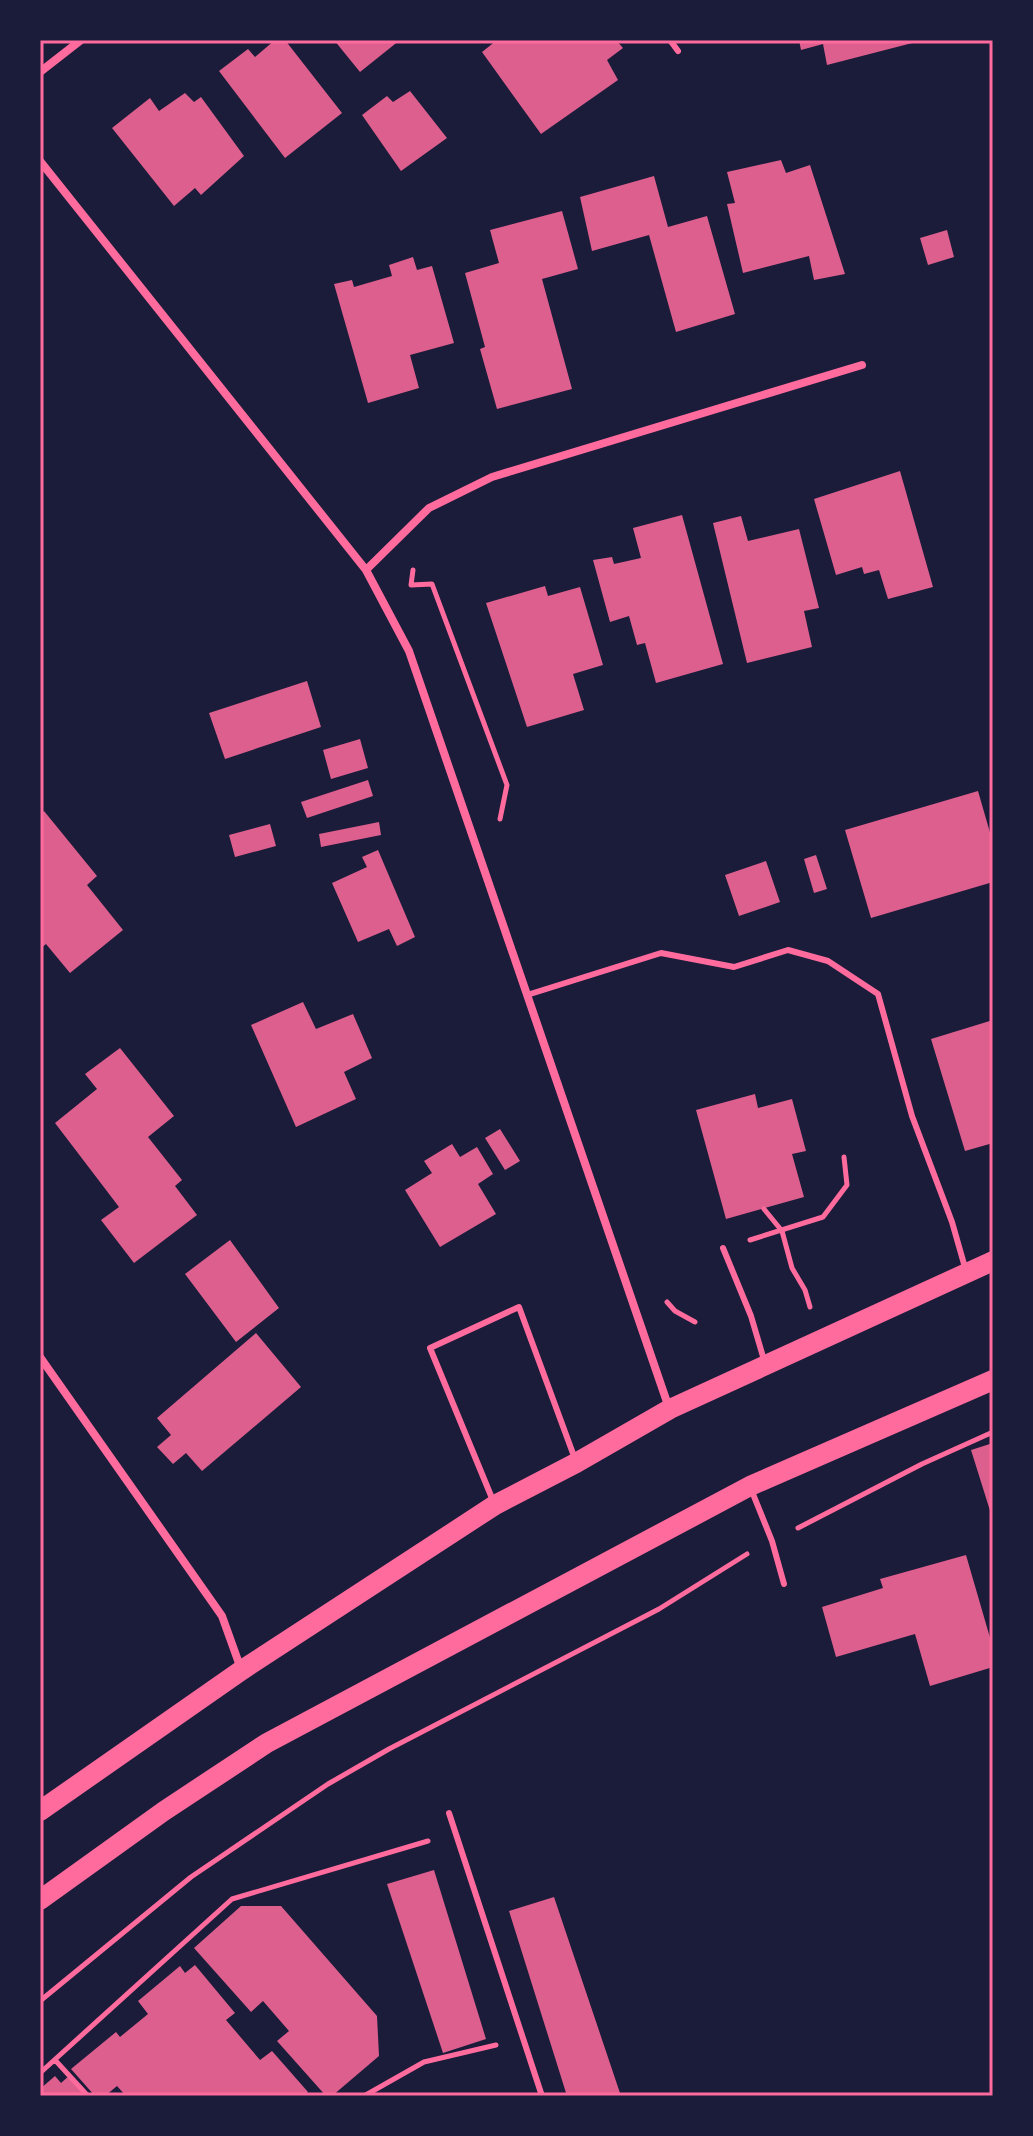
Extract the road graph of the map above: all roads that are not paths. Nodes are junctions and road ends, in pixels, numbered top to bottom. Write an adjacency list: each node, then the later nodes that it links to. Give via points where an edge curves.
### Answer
1 (81, 40): 4 (street)
2 (670, 40): 3 (lane)
3 (678, 51)
4 (40, 72)
5 (40, 161): 7 (street)
6 (862, 365): 7 (street, via 492,477 429,508)
7 (366, 570): 8 (street, via 409,651)
8 (527, 995): 11 (lane, via 661,953 734,967 788,950 828,961 878,994 912,1116); 15 (street)
9 (723, 1248): 13 (lane)
10 (993, 1261): 11 (main road)
11 (966, 1271): 13 (main road)
12 (40, 1357): 20 (street, via 222,1616)
13 (766, 1364): 15 (main road)
14 (993, 1380): 17 (main road)
15 (670, 1409): 16 (main road)
16 (576, 1463): 18 (main road); 18 (lane, via 519,1307 430,1348)
17 (750, 1486): 19 (lane); 23 (main road, via 267,1743)
18 (495, 1505): 20 (main road)
19 (784, 1584)
20 (242, 1670): 21 (main road)
21 (40, 1811)
22 (449, 1813): 24 (lane)
23 (40, 1900)
24 (542, 2096)

